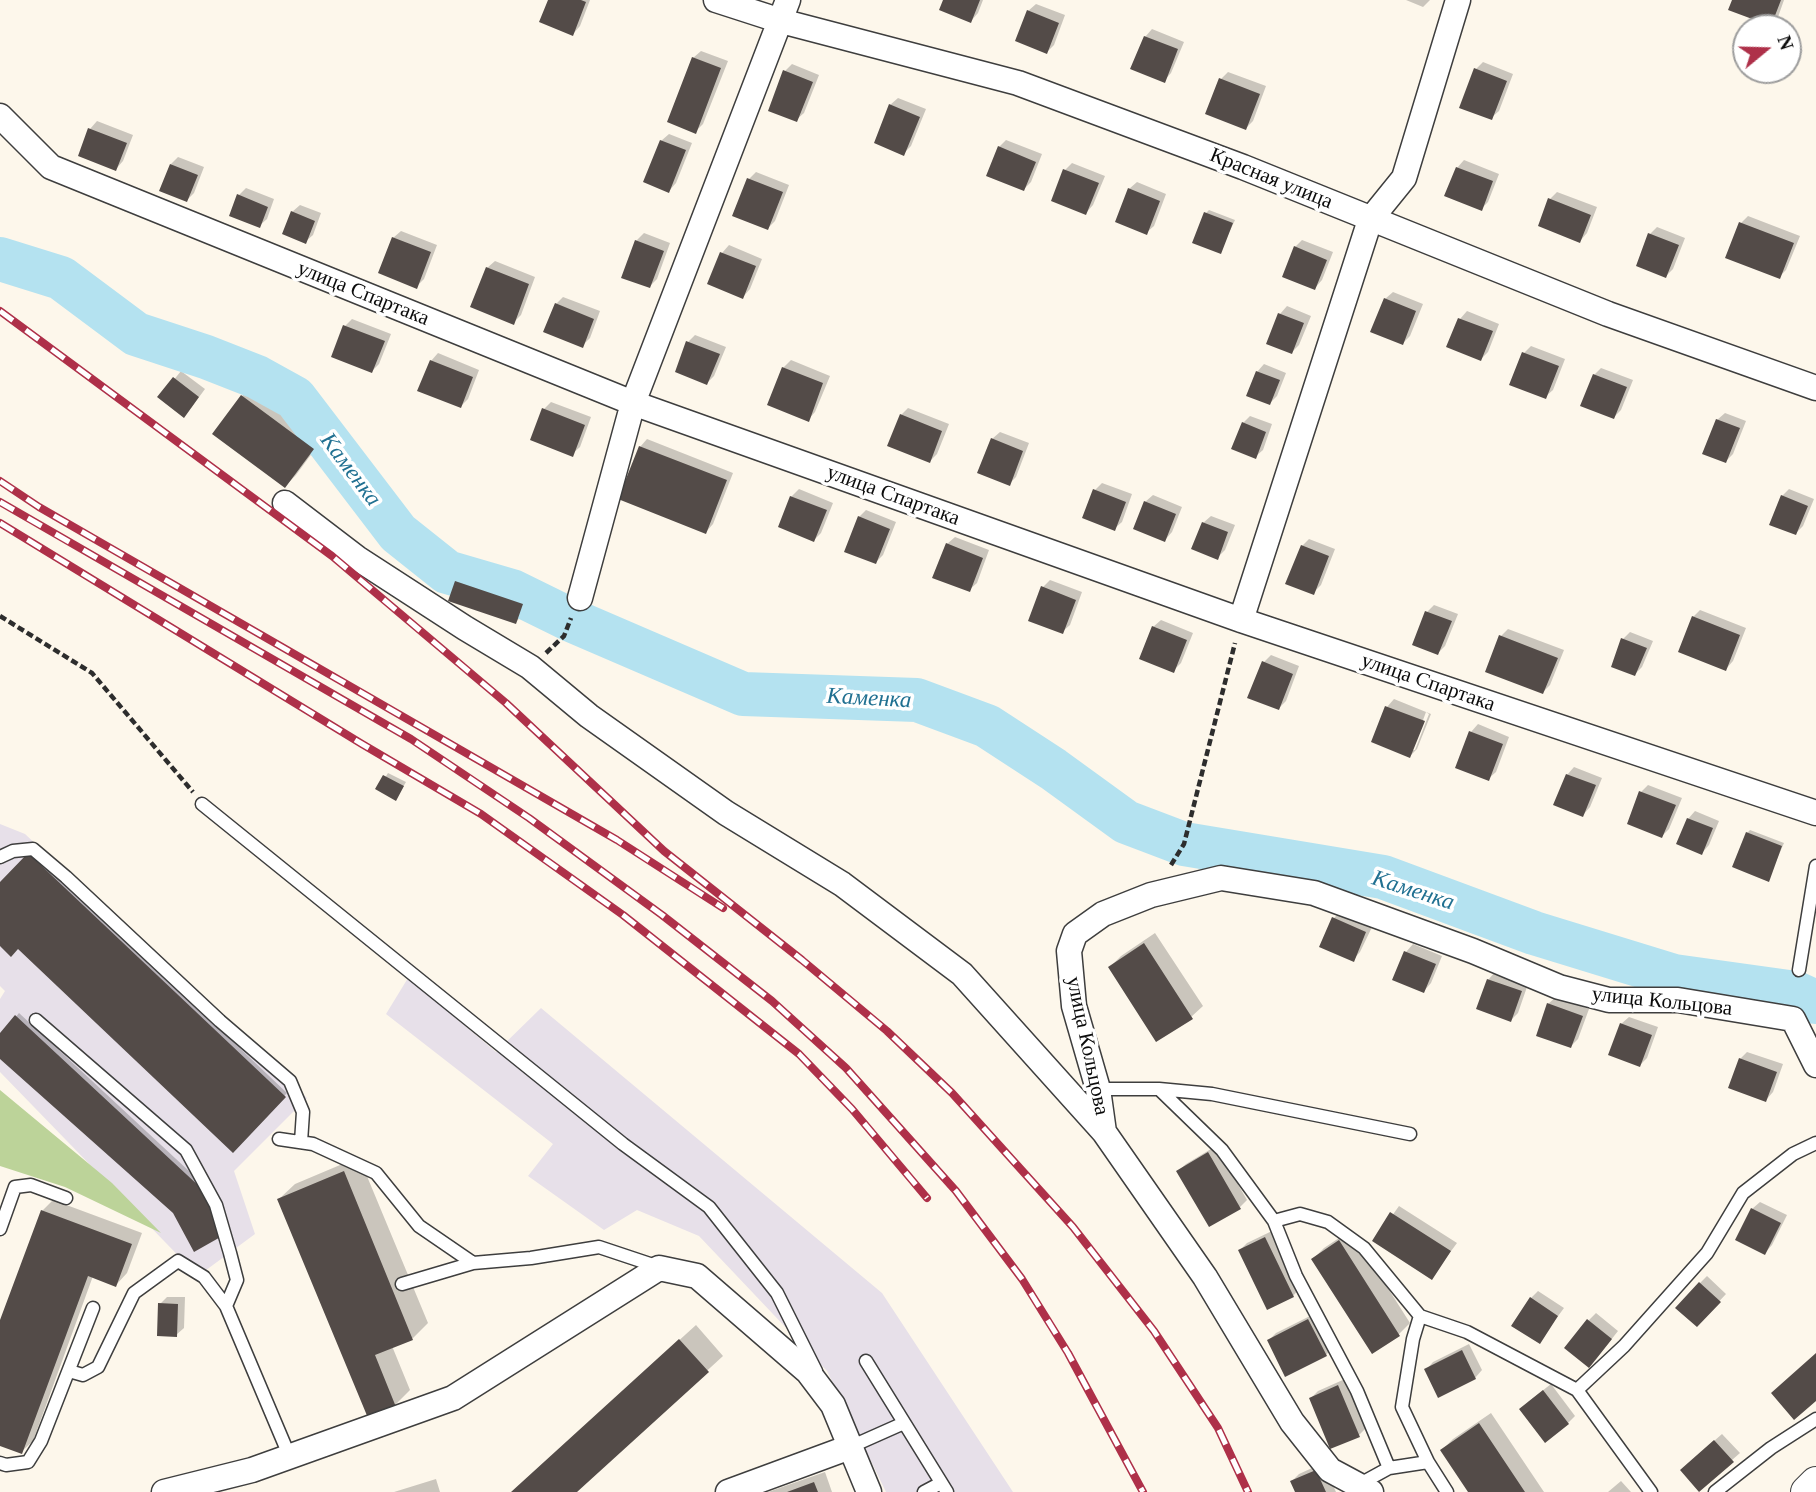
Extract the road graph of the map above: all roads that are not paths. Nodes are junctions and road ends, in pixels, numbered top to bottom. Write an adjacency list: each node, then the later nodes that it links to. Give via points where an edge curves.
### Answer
1 (716, 0): 3 (street, Красная улица)
2 (1458, 0): 5 (street, via 1404,178)
3 (785, 10): 5 (street, Красная улица, via 1018,83); 7 (street)
4 (0, 116): 7 (street, улица Спартака, via 51,167)
5 (1370, 220): 6 (street, Красная улица, via 1608,314); 10 (street)
6 (1816, 388)
7 (633, 403): 9 (street); 10 (street, улица Спартака)
8 (285, 503): 20 (street, via 357,558 530,667 589,716 726,813 842,884 962,974)
9 (580, 598)
10 (1241, 620): 12 (street, улица Спартака)
11 (202, 804): 37 (lane, via 623,1144 709,1207 777,1293)
12 (1816, 813)
13 (0, 857): 23 (lane, via 33,849 290,1081 303,1112)
14 (1816, 866): 15 (lane)
15 (1799, 970)
16 (36, 1020): 31 (lane, via 186,1150 216,1205 237,1280)
17 (1816, 1065): 18 (street, улица Кольцова, via 1793,1019 1678,1000 1609,1000 1559,988 1314,893 1221,878 1151,895 1103,914 1075,934 1069,951 1074,1006)
18 (1098, 1089): 19 (lane); 20 (street, улица Кольцова)
19 (1159, 1089): 21 (lane, via 1212,1094); 26 (lane, via 1222,1150)
20 (1104, 1132): 47 (street, улица Кольцова, via 1205,1277 1292,1422 1331,1470)
21 (1410, 1134)
22 (279, 1139): 23 (lane)
23 (301, 1142): 28 (lane, via 376,1173 419,1226)
24 (1816, 1143): 36 (lane, via 1793,1154 1743,1193 1707,1253)
25 (66, 1198): 27 (lane, via 31,1185 15,1186)
26 (1274, 1221): 33 (lane, via 1300,1214 1328,1222 1364,1248); 44 (lane)
27 (0, 1229)
28 (473, 1263): 29 (lane, via 598,1247); 30 (lane)
29 (659, 1268): 37 (street, via 697,1276 808,1372); 41 (street, via 453,1398)
30 (402, 1284)
31 (226, 1306): 35 (lane, via 204,1277 178,1261 134,1293 98,1367 83,1375); 41 (lane)
32 (93, 1308): 35 (lane)
33 (1420, 1316): 36 (lane, via 1468,1332); 42 (lane, via 1402,1407)
34 (866, 1361): 39 (lane)
35 (69, 1371): 43 (lane, via 28,1462)
36 (1577, 1391): 53 (lane)
37 (833, 1405): 40 (street)
38 (1816, 1419): 54 (lane)
39 (904, 1423): 40 (lane); 46 (lane)
40 (850, 1447): 49 (street); 50 (street)
41 (289, 1455): 48 (street, via 252,1470)
42 (1427, 1462): 44 (lane); 52 (lane)
43 (0, 1463)
44 (1389, 1468): 47 (lane)
45 (1816, 1483): 55 (street)
46 (944, 1488): 51 (lane)
47 (1364, 1489)
48 (164, 1492)
49 (728, 1492)
50 (869, 1492)
51 (924, 1492)
52 (1447, 1492)
53 (1651, 1492)
54 (1716, 1492)
55 (1807, 1492)

